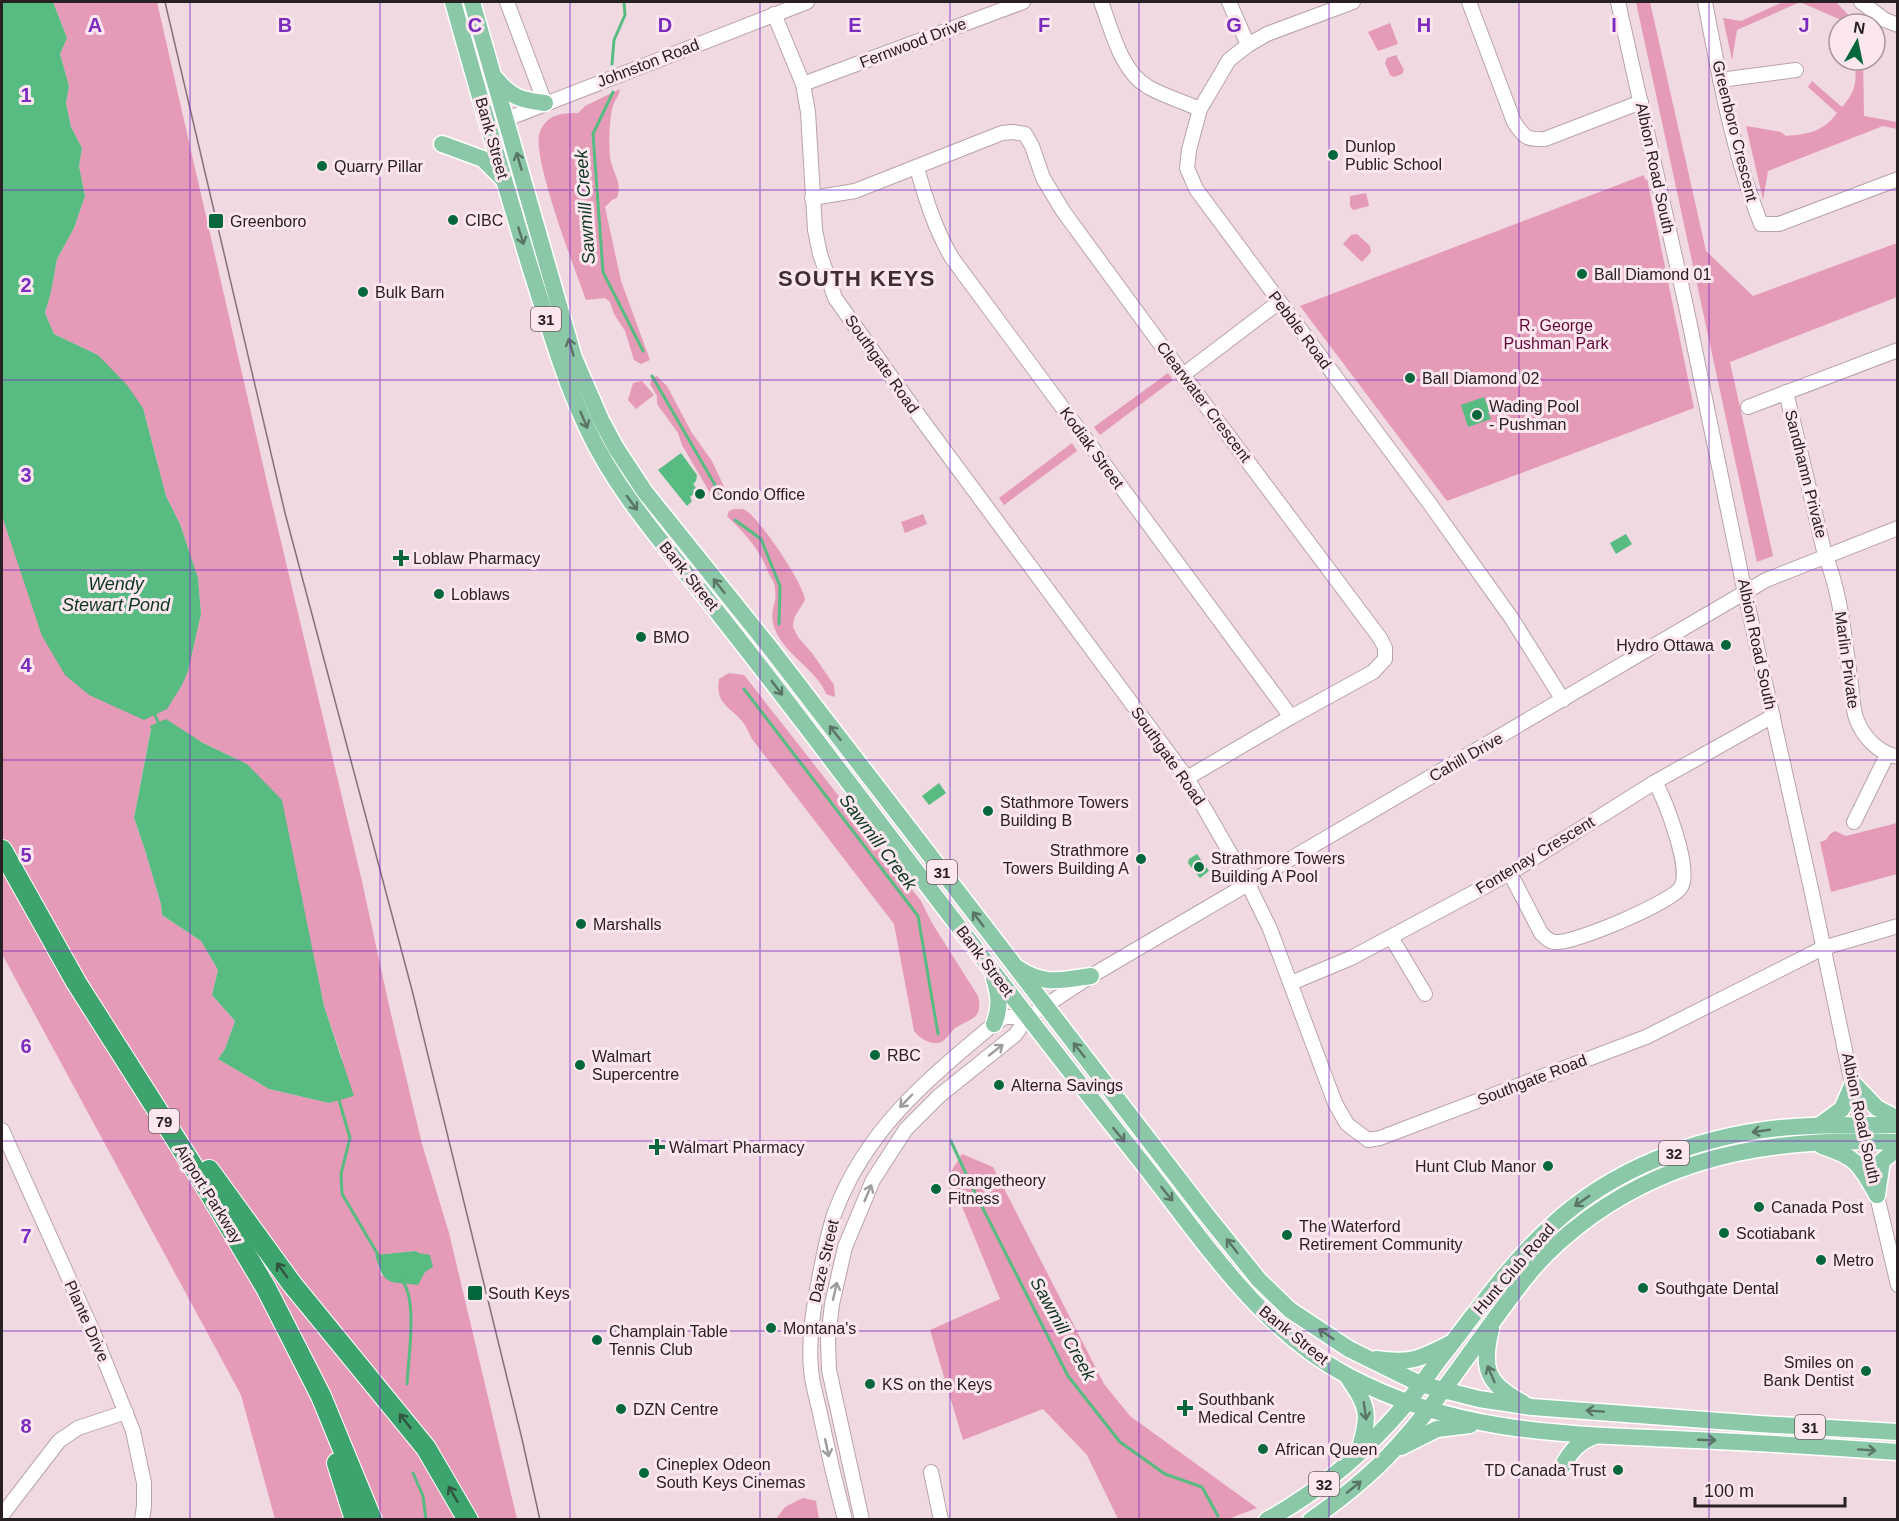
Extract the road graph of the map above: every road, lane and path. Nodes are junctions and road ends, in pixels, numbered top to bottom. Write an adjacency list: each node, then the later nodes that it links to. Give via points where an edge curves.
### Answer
1 (453, 2): 24 (main road, Bank Street / 31)
2 (472, 2): 17 (main road, Bank Street / 31)
3 (507, 2): 21 (street)
4 (807, 2): 13 (street, Johnston Road)
5 (1023, 2): 19 (street, Fernwood Drive)
6 (1101, 2): 22 (street, via 1124,60 1139,79 1148,87)
7 (1229, 2): 15 (street)
8 (1353, 2): 15 (street, Pebble Road)
9 (1469, 2): 20 (street, via 1514,122 1523,135 1545,139)
10 (1618, 2): 20 (street, Albion Road South)
11 (1705, 2): 18 (street, Greenboro Crescent)
12 (1861, 2): 14 (street)
13 (774, 14): 19 (street, Southgate Road); 21 (street, Johnston Road)
14 (1898, 25)
15 (1248, 45): 22 (street, Pebble Road, via 1229,60)
16 (1796, 70): 18 (street)
17 (495, 78): 21 (main road, via 508,94); 23 (main road, Bank Street / 31)
18 (1720, 80): 27 (street, Greenboro Crescent, via 1749,194 1761,224 1779,224)
19 (803, 84): 29 (street, Southgate Road)
20 (1641, 102): 37 (street, Albion Road South)
21 (545, 104): 23 (street, Johnston Road)
22 (1200, 110): 30 (street, Pebble Road, via 1187,168 1196,189)
23 (507, 119): 24 (street, Johnston Road); 38 (main road, Bank Street / 31, one-way to 23, via 645,492 601,420 574,358)
24 (489, 126): 28 (main road, Bank Street / 31)
25 (442, 144): 28 (main road, via 483,159)
26 (917, 168): 29 (street, Clearwater Crescent, via 855,191); 32 (street, Clearwater Crescent, via 1002,134 1025,134 1050,192); 42 (street, Kodiak Street, via 931,217 952,258)
27 (1898, 179)
28 (504, 180): 39 (main road, Bank Street / 31, one-way to 39, via 558,358 600,454 627,495)
29 (812, 198): 44 (street, Southgate Road, via 819,254 835,298)
30 (1279, 302): 32 (street); 40 (street, Pebble Road, via 1491,590)
31 (1898, 350): 33 (street, Sandhamn Private)
32 (1183, 375): 42 (street, Clearwater Crescent, via 1385,648 1385,659 1373,672)
33 (1786, 392): 34 (street, Sandhamn Private); 36 (street, Sandhamn Private)
34 (1749, 407)
35 (1898, 528): 36 (street, Cahill Drive)
36 (1825, 555): 37 (street, Cahill Drive); 43 (street, Marlin Private, via 1842,617 1856,717 1864,735)
37 (1745, 593): 40 (street, Cahill Drive); 41 (street, Albion Road South)
38 (756, 632): 39 (main road); 53 (main road, Bank Street / 31, one-way to 38)
39 (741, 641): 54 (main road, Bank Street / 31, one-way to 54)
40 (1563, 700): 49 (street, Cahill Drive)
41 (1773, 716): 45 (street, Fontenay Crescent); 52 (street, Albion Road South)
42 (1291, 717): 44 (street, Clearwater Crescent)
43 (1892, 756): 46 (street, Marlin Private)
44 (1188, 778): 49 (street, Southgate Road)
45 (1655, 782): 48 (street, Fontenay Crescent); 48 (street, via 1668,808 1683,865 1681,888 1672,896 1635,915 1556,942 1541,933)
46 (1854, 822)
47 (2, 850): 56 (highway, Airport Parkway / 79)
48 (1510, 873): 51 (street, Fontenay Crescent)
49 (1248, 884): 55 (street, Cahill Drive); 57 (street, Southgate Road)
50 (1898, 926): 52 (street)
51 (1391, 938): 57 (street, Fontenay Crescent); 58 (street)
52 (1823, 948): 57 (street, Southgate Road, via 1646,1037 1368,1140 1347,1124 1335,1103); 64 (street, Albion Road South)
53 (1013, 965): 55 (main road, via 1032,978 1050,982); 59 (main road, Bank Street / 31)
54 (991, 969): 60 (main road, Bank Street / 31); 61 (main road, via 1000,1009)
55 (1091, 976): 59 (street, Cahill Drive)
56 (76, 982): 80 (highway, Airport Parkway / 79); 115 (highway, one-way to 56, via 426,1448 292,1284)
57 (1291, 983)
58 (1425, 994)
59 (1045, 1006): 60 (street, Daze Street); 65 (main road, Bank Street / 31, one-way to 59)
60 (1028, 1017): 61 (street, Daze Street, via 1005,1017); 63 (street, Daze Street, one-way to 60, via 1015,1035); 66 (main road, Bank Street / 31)
61 (994, 1024): 62 (street, Daze Street)
62 (946, 1064): 63 (street); 78 (street, Daze Street, one-way to 78, via 884,1126 851,1178)
63 (960, 1078): 79 (street, Daze Street, one-way to 63, via 873,1180 891,1150 906,1129)
64 (1853, 1083): 67 (main road, via 1876,1108); 68 (main road, via 1842,1109); 71 (street, Albion Road South)
65 (1113, 1094): 66 (main road); 76 (main road, Bank Street / 31)
66 (1095, 1104): 77 (main road, Bank Street / 31, one-way to 77)
67 (1898, 1119)
68 (1820, 1125): 71 (main road, Hunt Club Road / 32); 85 (main road, Hunt Club Road / 32, one-way to 85, via 1717,1139 1684,1148 1621,1176 1565,1214 1529,1247)
69 (1898, 1125): 71 (main road, Hunt Club Road / 32)
70 (2, 1130): 96 (street, Plante Drive)
71 (1863, 1133): 72 (main road, Hunt Club Road / 32); 73 (main road, Hunt Club Road / 32); 75 (street, Albion Road South)
72 (1898, 1142)
73 (1810, 1143): 75 (main road, via 1852,1158); 83 (main road, Hunt Club Road / 32, via 1717,1157 1679,1169 1626,1194 1579,1225 1544,1257)
74 (1898, 1148): 75 (main road, via 1882,1161)
75 (1877, 1195): 81 (street, Albion Road South)
76 (1205, 1213): 77 (main road); 82 (main road, Bank Street / 31, one-way to 76, via 1259,1280)
77 (1190, 1223): 84 (main road, Bank Street / 31, via 1258,1308)
78 (827, 1241): 79 (street); 88 (street, Daze Street, via 813,1309)
79 (845, 1246): 87 (street, Daze Street, one-way to 79, via 832,1304)
80 (251, 1262): 113 (highway, via 319,1414); 114 (highway, Airport Parkway / 79, via 321,1396)
81 (1898, 1285)
82 (1290, 1310): 84 (main road); 86 (main road, Bank Street / 31, one-way to 82)
83 (1494, 1321): 91 (main road, Hunt Club Road / 32); 93 (main road, one-way to 83, via 1499,1388 1491,1377 1486,1352)
84 (1276, 1322): 89 (main road, Bank Street / 31)
85 (1452, 1342): 86 (main road, via 1414,1360); 90 (main road, Hunt Club Road / 32)
86 (1363, 1357): 90 (main road, Bank Street / 31)
87 (829, 1370): 88 (street); 107 (street, Daze Street)
88 (811, 1371): 109 (street, Daze Street, one-way to 109)
89 (1346, 1375): 92 (main road, Bank Street / 31); 103 (main road, one-way to 103, via 1366,1408 1366,1428)
90 (1420, 1384): 91 (main road, Bank Street / 31); 92 (main road, Hunt Club Road / 32)
91 (1443, 1390): 93 (main road, Bank Street / 31); 95 (main road, Hunt Club Road / 32)
92 (1407, 1403): 95 (main road, Bank Street / 31); 103 (main road, Hunt Club Road / 32)
93 (1532, 1407): 94 (main road, Bank Street / 31)
94 (1563, 1409): 98 (main road, Bank Street / 31, one-way to 94); 100 (main road)
95 (1427, 1410): 97 (main road, Bank Street / 31); 104 (main road, Hunt Club Road / 32)
96 (126, 1412): 110 (street, via 78,1428 59,1441); 112 (street, Plante Drive, via 144,1483)
97 (1482, 1424): 100 (main road, Bank Street / 31); 104 (main road, via 1437,1429)
98 (1759, 1424): 99 (main road, Bank Street / 31); 102 (main road)
99 (1897, 1431)
100 (1560, 1432): 101 (main road, Bank Street / 31)
101 (1599, 1435): 102 (main road, Bank Street / 31, one-way to 102); 106 (main road, via 1582,1440)
102 (1758, 1442): 105 (main road, Bank Street / 31, one-way to 105)
103 (1359, 1451): 111 (main road, Hunt Club Road / 32)
104 (1393, 1452): 120 (main road, Hunt Club Road / 32, one-way to 104)
105 (1898, 1452)
106 (1562, 1467)
107 (852, 1471): 109 (street); 117 (street, Daze Street)
108 (931, 1472): 118 (street)
109 (833, 1476): 116 (street, Daze Street)
110 (2, 1515)
111 (1286, 1515): 119 (main road, Hunt Club Road / 32)
112 (142, 1520)
113 (355, 1520)
114 (372, 1520)
115 (468, 1520)
116 (845, 1520)
117 (862, 1520)
118 (941, 1520)
119 (1267, 1520)
120 (1311, 1520)

